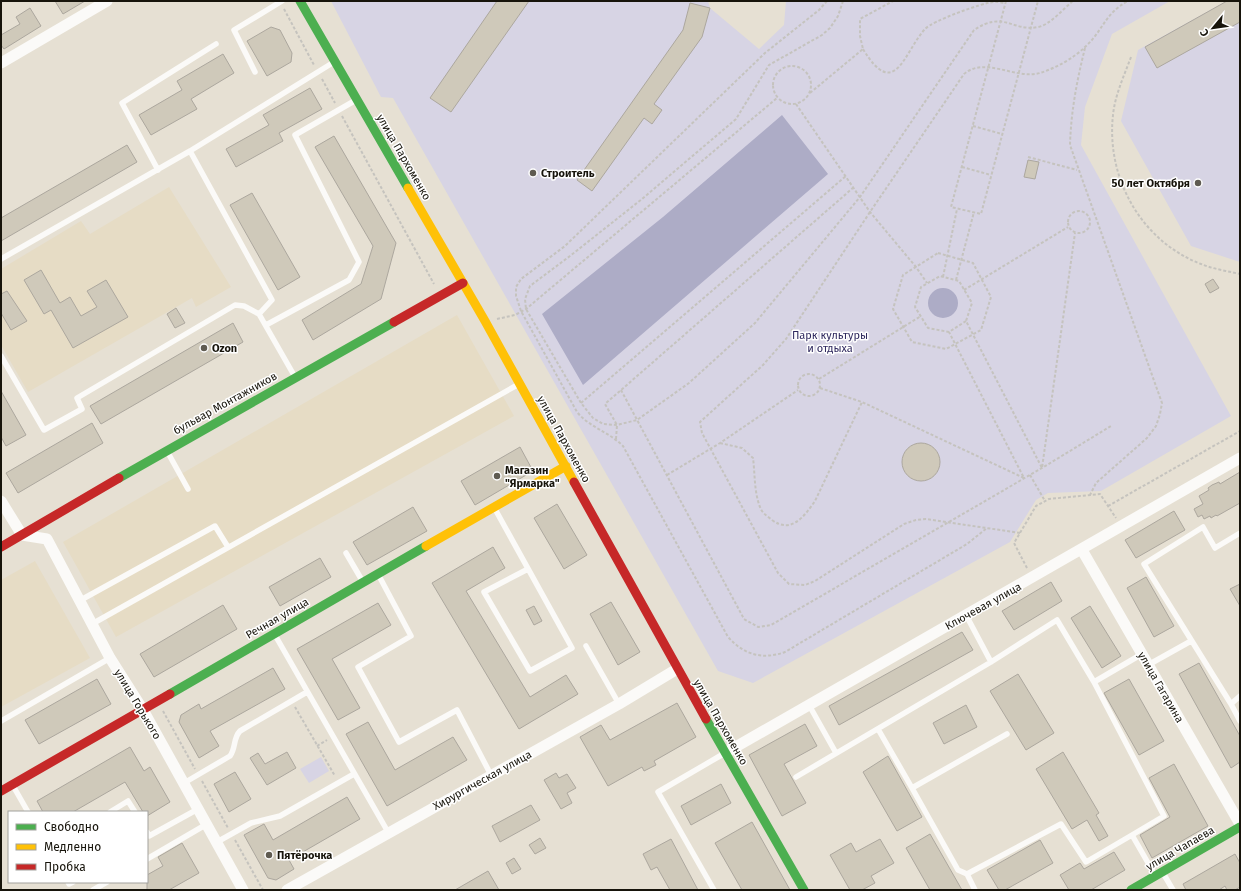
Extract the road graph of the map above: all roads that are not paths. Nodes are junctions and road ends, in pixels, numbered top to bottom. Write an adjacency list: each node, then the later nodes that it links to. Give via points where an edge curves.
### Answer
1 (107, 1): 6 (street)
2 (300, 1): 5 (street, улица Пархоменко)
3 (281, 2): 7 (lane, via 234,30)
4 (216, 44): 10 (lane, via 122,103)
5 (335, 62): 8 (street, улица Пархоменко); 9 (lane)
6 (1, 63)
7 (255, 72)
8 (357, 100): 12 (street, улица Пархоменко); 14 (lane, via 295,135 359,262 349,280)
9 (190, 151): 10 (lane); 13 (lane, via 272,300)
10 (158, 170): 11 (lane)
11 (1, 260)
12 (463, 283): 16 (street, бульвар Монтажников); 17 (street, улица Пархоменко)
13 (259, 314): 14 (lane); 15 (lane, via 244,306 235,305 77,398 82,409 44,430)
14 (266, 325): 16 (lane)
15 (1, 356)
16 (296, 377): 18 (street, бульвар Монтажников)
17 (520, 384): 20 (street, улица Пархоменко); 27 (lane)
18 (166, 450): 21 (lane); 25 (street, бульвар Монтажников)
19 (1240, 458): 28 (street, Ключевая улица)
20 (566, 466): 23 (street, Речная улица); 43 (street, улица Пархоменко)
21 (188, 489)
22 (1, 501): 25 (street)
23 (494, 507): 30 (lane); 31 (street, Речная улица)
24 (1240, 532): 37 (lane, via 1215,548 1203,527 1144,564)
25 (22, 535): 26 (street, бульвар Монтажников); 33 (street, улица Горького, via 47,539)
26 (1, 547)
27 (228, 548): 33 (lane, via 215,526); 35 (lane)
28 (1082, 550): 34 (street, Ключевая улица); 39 (street, улица Гагарина)
29 (346, 553): 32 (lane)
30 (528, 569): 30 (lane, via 484,592 530,671 572,648)
31 (378, 574): 32 (street, Речная улица); 58 (lane, via 411,636 358,667 399,742 457,710)
32 (363, 583): 36 (street, Речная улица)
33 (80, 601): 35 (street, улица Горького)
34 (966, 615): 41 (lane); 49 (street, Ключевая улица)
35 (92, 624): 40 (street, улица Горького)
36 (274, 634): 45 (lane); 50 (street, Речная улица)
37 (1191, 641): 42 (lane); 48 (lane)
38 (586, 646): 47 (lane)
39 (1142, 654): 42 (street, улица Гагарина); 44 (lane)
40 (110, 658): 50 (street, улица Горького); 51 (lane)
41 (992, 662): 44 (lane, via 1057,620); 53 (lane)
42 (1148, 665): 69 (street, улица Гагарина)
43 (677, 669): 47 (street, Хирургическая улица); 55 (street, улица Пархоменко)
44 (1094, 682): 72 (lane, via 1164,816)
45 (307, 692): 57 (lane); 60 (lane, via 240,730 230,756)
46 (1240, 696): 48 (lane)
47 (619, 704): 58 (street, Хирургическая улица)
48 (1231, 704): 52 (lane)
49 (809, 705): 55 (street, Ключевая улица); 56 (lane)
50 (143, 710): 60 (street, улица Горького); 61 (street, Речная улица)
51 (1, 721)
52 (1240, 721)
53 (878, 729): 56 (lane); 62 (lane)
54 (1007, 734): 62 (lane)
55 (726, 752): 81 (lane, via 658,792); 82 (street, улица Пархоменко)
56 (836, 754): 59 (lane)
57 (354, 774): 70 (lane); 73 (lane, via 280,816 254,822)
58 (491, 775): 70 (street, Хирургическая улица)
59 (796, 777)
60 (184, 783): 64 (street, улица Горького)
61 (12, 784): 63 (street, Речная улица); 65 (lane)
62 (912, 788): 75 (lane, via 958,870)
63 (1, 791)
64 (198, 809): 68 (street, улица Горького); 71 (lane, via 149,836)
65 (27, 811)
66 (112, 811): 67 (lane, via 128,801)
67 (134, 811)
68 (207, 824): 73 (street, улица Горького); 74 (lane)
69 (1240, 826): 76 (street, улица Чапаева)
70 (388, 832): 80 (street, Хирургическая улица)
71 (148, 834)
72 (1132, 836): 75 (lane, via 1086,862 1060,824); 76 (lane)
73 (217, 842): 79 (street, улица Горького)
74 (148, 858)
75 (967, 874): 83 (lane)
76 (1159, 874): 84 (street, улица Чапаева); 85 (lane)
77 (105, 883): 78 (lane)
78 (93, 890)
79 (243, 890)
80 (287, 890)
81 (714, 890)
82 (804, 890)
83 (975, 890)
84 (1131, 890)
85 (1173, 890)

